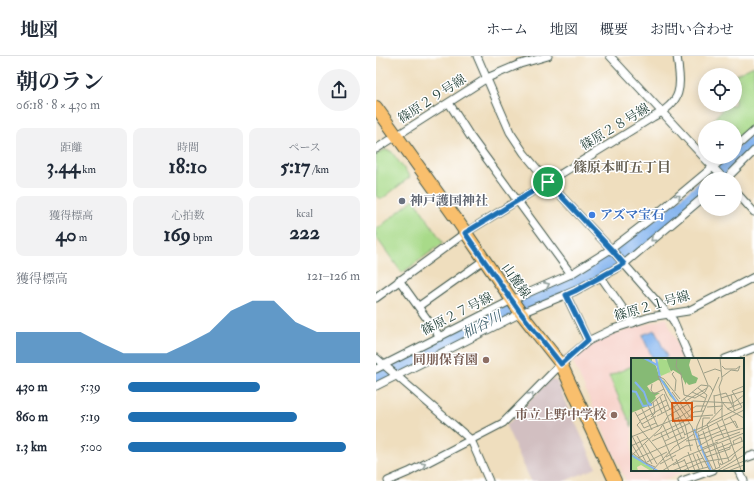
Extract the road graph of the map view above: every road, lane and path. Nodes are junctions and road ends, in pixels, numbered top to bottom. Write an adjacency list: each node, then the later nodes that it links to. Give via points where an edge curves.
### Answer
1 (477, 56): 5 (street)
2 (545, 56): 5 (street, 篠原２９号線)
3 (610, 56): 8 (street)
4 (677, 56): 8 (street, 篠原２８号線, via 679,91 671,106)
5 (487, 78): 6 (street, 篠原２９号線); 18 (street, via 510,132)
6 (449, 102): 10 (street, 篠原２９号線); 20 (street)
7 (376, 108): 10 (main road, 山麓線)
8 (662, 112): 15 (street); 18 (street, 篠原２８号線)
9 (754, 131): 11 (street)
10 (396, 136): 12 (street, 篠原２９号線); 23 (main road, 山麓線)
11 (742, 142)
12 (376, 149)
13 (754, 151): 17 (street)
14 (717, 164): 15 (street, 篠原２７号線)
15 (713, 168): 16 (street); 24 (street, 篠原２７号線, one-way to 15)
16 (717, 172)
17 (732, 172)
18 (548, 182): 20 (street, 篠原２８号線); 24 (street)
19 (742, 199): 22 (street)
20 (517, 201): 23 (street, 篠原２８号線); 27 (street)
21 (698, 202): 26 (street, 篠原２７号線, one-way to 26)
22 (754, 212)
23 (465, 233): 25 (main road, 山麓線); 30 (street, 篠原２８号線)
24 (611, 249): 26 (street); 27 (street, 篠原２７号線)
25 (484, 260): 33 (street); 34 (main road, 山麓線)
26 (624, 264): 28 (street, 篠原２７号線); 35 (street)
27 (571, 274): 34 (street, 篠原２７号線, one-way to 27)
28 (601, 277): 31 (street, 篠原２７号線); 36 (street)
29 (754, 277): 35 (street, 篠原２１号線, via 688,310)
30 (399, 280): 32 (street, 篠原２８号線); 33 (street)
31 (566, 295): 34 (street, 篠原２７号線); 38 (street)
32 (376, 298)
33 (418, 306): 37 (street)
34 (516, 307): 37 (street, 篠原２７号線); 43 (main road, 山麓線); 46 (street, 篠原２７号線)
35 (668, 314): 36 (street, 篠原２１号線); 41 (street)
36 (633, 323): 38 (street, 篠原２１号線)
37 (440, 337): 44 (street, 篠原２７号線)
38 (588, 340): 43 (street, 篠原２１号線)
39 (754, 348): 42 (street)
40 (376, 358): 44 (street)
41 (690, 358)
42 (728, 358)
43 (561, 364): 48 (street, 篠原２１号線, one-way to 43, via 503,423); 55 (main road, 山麓線)
44 (385, 366): 45 (street, 篠原２７号線); 46 (street)
45 (376, 369)
46 (396, 375): 47 (street, 篠原２７号線); 48 (street)
47 (376, 386)
48 (471, 440): 53 (street, 篠原２１号線, one-way to 48); 54 (street)
49 (754, 455): 50 (street)
50 (744, 459)
51 (710, 471): 56 (street)
52 (739, 471): 57 (street)
53 (388, 481)
54 (489, 481)
55 (615, 481)
56 (682, 481)
57 (744, 481)

